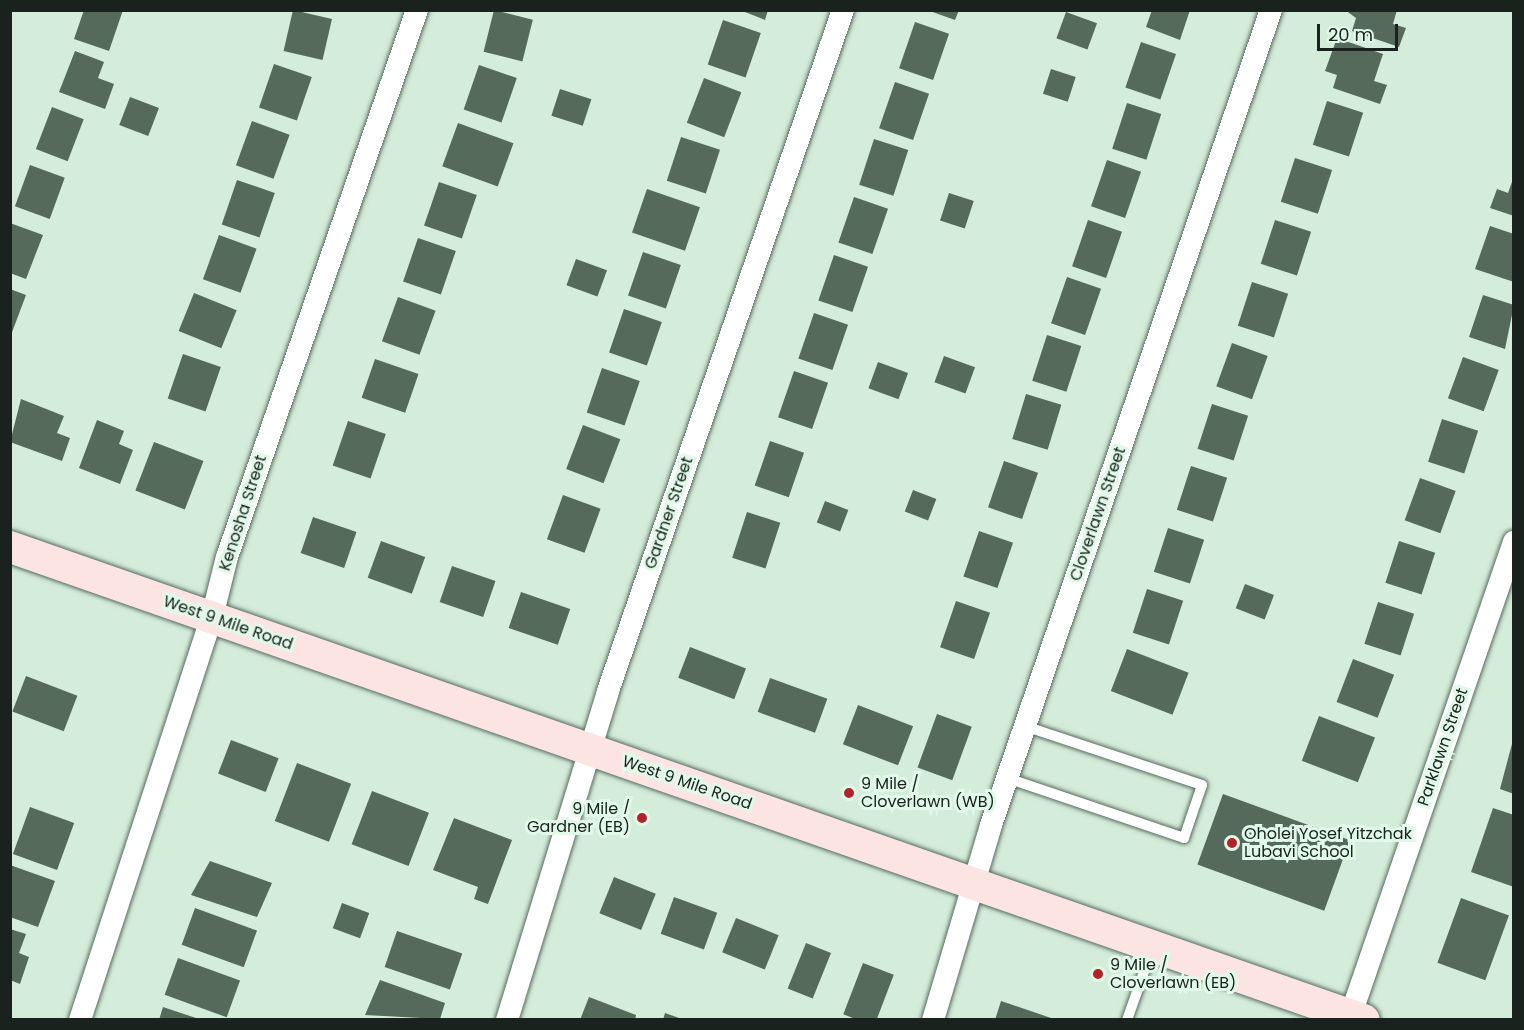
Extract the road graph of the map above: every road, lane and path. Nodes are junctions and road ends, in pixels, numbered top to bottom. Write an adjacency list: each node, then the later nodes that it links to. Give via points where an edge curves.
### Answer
1 (417, 10): 6 (street, Kenosha Street, via 226,557)
2 (843, 10): 8 (street, Gardner Street, via 608,692)
3 (1271, 10): 7 (street, Cloverlawn Street)
4 (1514, 542): 12 (street, Parklawn Street)
5 (10, 547): 6 (main road, West 9 Mile Road)
6 (212, 617): 8 (main road, West 9 Mile Road); 13 (street, Kenosha Street)
7 (1025, 726): 9 (street, Cloverlawn Street); 9 (lane, via 1202,784 1184,838)
8 (594, 751): 10 (main road, West 9 Mile Road); 14 (street, Gardner Street)
9 (1007, 778): 10 (street, Cloverlawn Street)
10 (975, 883): 11 (main road, West 9 Mile Road); 15 (street, Cloverlawn Street)
11 (1153, 946): 12 (main road, West 9 Mile Road); 16 (lane)
12 (1355, 1018)
13 (80, 1020)
14 (507, 1020)
15 (933, 1020)
16 (1127, 1020)

